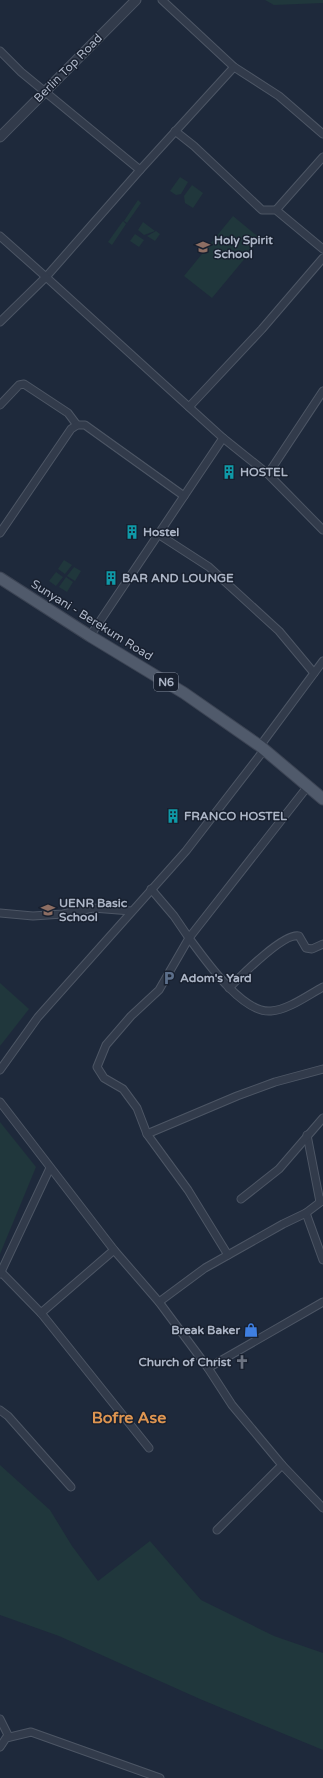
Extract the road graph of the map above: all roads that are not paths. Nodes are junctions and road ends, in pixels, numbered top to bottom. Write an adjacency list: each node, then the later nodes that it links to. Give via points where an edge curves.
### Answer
1 (136, 0): 5 (street, Berlin Top Road)
2 (162, 0): 4 (street)
3 (0, 51): 5 (street)
4 (234, 67): 6 (street); 7 (street, via 279,96)
5 (44, 92): 8 (street, Berlin Top Road); 10 (street)
6 (175, 131): 10 (street); 11 (street, via 262,210)
7 (323, 134)
8 (0, 137)
9 (323, 157): 11 (street)
10 (140, 170): 15 (street)
11 (276, 210): 13 (street)
12 (0, 236): 15 (street)
13 (323, 249)
14 (323, 258): 19 (street)
15 (46, 277): 16 (street); 19 (street)
16 (0, 322)
17 (323, 391): 22 (street)
18 (0, 405): 20 (street, via 19,385 24,384 68,413)
19 (189, 408): 21 (street)
20 (77, 425): 23 (street, via 84,425); 25 (street, via 71,429)
21 (222, 438): 22 (street); 23 (street)
22 (268, 474): 24 (street)
23 (184, 496): 26 (street)
24 (323, 530)
25 (0, 533)
26 (158, 534): 28 (street); 30 (street, via 221,578 279,631)
27 (0, 578): 28 (main road, Sunyani - Berekum Road / N6)
28 (90, 636): 32 (main road, Sunyani - Berekum Road / N6, via 184,694)
29 (323, 661): 30 (street)
30 (315, 672): 31 (street); 32 (street)
31 (323, 676)
32 (262, 748): 33 (main road, Sunyani - Berekum Road / N6); 35 (street, via 186,851)
33 (308, 786): 34 (main road, Sunyani - Berekum Road / N6); 38 (street)
34 (323, 799)
35 (151, 889): 36 (street); 38 (street)
36 (131, 911): 37 (street, via 93,908 33,916); 43 (street, via 38,1017)
37 (0, 913)
38 (189, 938): 41 (street); 46 (street, via 159,990 131,1016 106,1045 97,1067 104,1078 123,1089 137,1108)
39 (323, 944): 41 (street, via 312,949 306,948 299,936 290,936 257,961)
40 (323, 987): 41 (street, via 270,1012 254,1008)
41 (229, 988)
42 (323, 1069): 46 (street, via 275,1082)
43 (0, 1070)
44 (0, 1102): 48 (street)
45 (323, 1118): 47 (street)
46 (147, 1134): 53 (street, via 188,1190)
47 (307, 1136): 49 (street, via 279,1169); 50 (street)
48 (50, 1168): 52 (street); 55 (street)
49 (241, 1199)
50 (321, 1201): 51 (street)
51 (306, 1213): 53 (street); 54 (street)
52 (114, 1250): 56 (street); 58 (street)
53 (228, 1255): 56 (street, via 205,1268)
54 (323, 1260)
55 (0, 1273): 58 (street)
56 (159, 1302): 59 (street)
57 (323, 1302): 59 (street)
58 (41, 1313): 61 (street)
59 (208, 1368): 62 (street, via 232,1405)
60 (0, 1410): 63 (street)
61 (149, 1448)
62 (282, 1465): 64 (street); 65 (street)
63 (71, 1487)
64 (323, 1508)
65 (217, 1530)
66 (0, 1720): 67 (street)
67 (9, 1737): 68 (street); 69 (street, via 31,1732)
68 (0, 1747)
69 (160, 1778)

